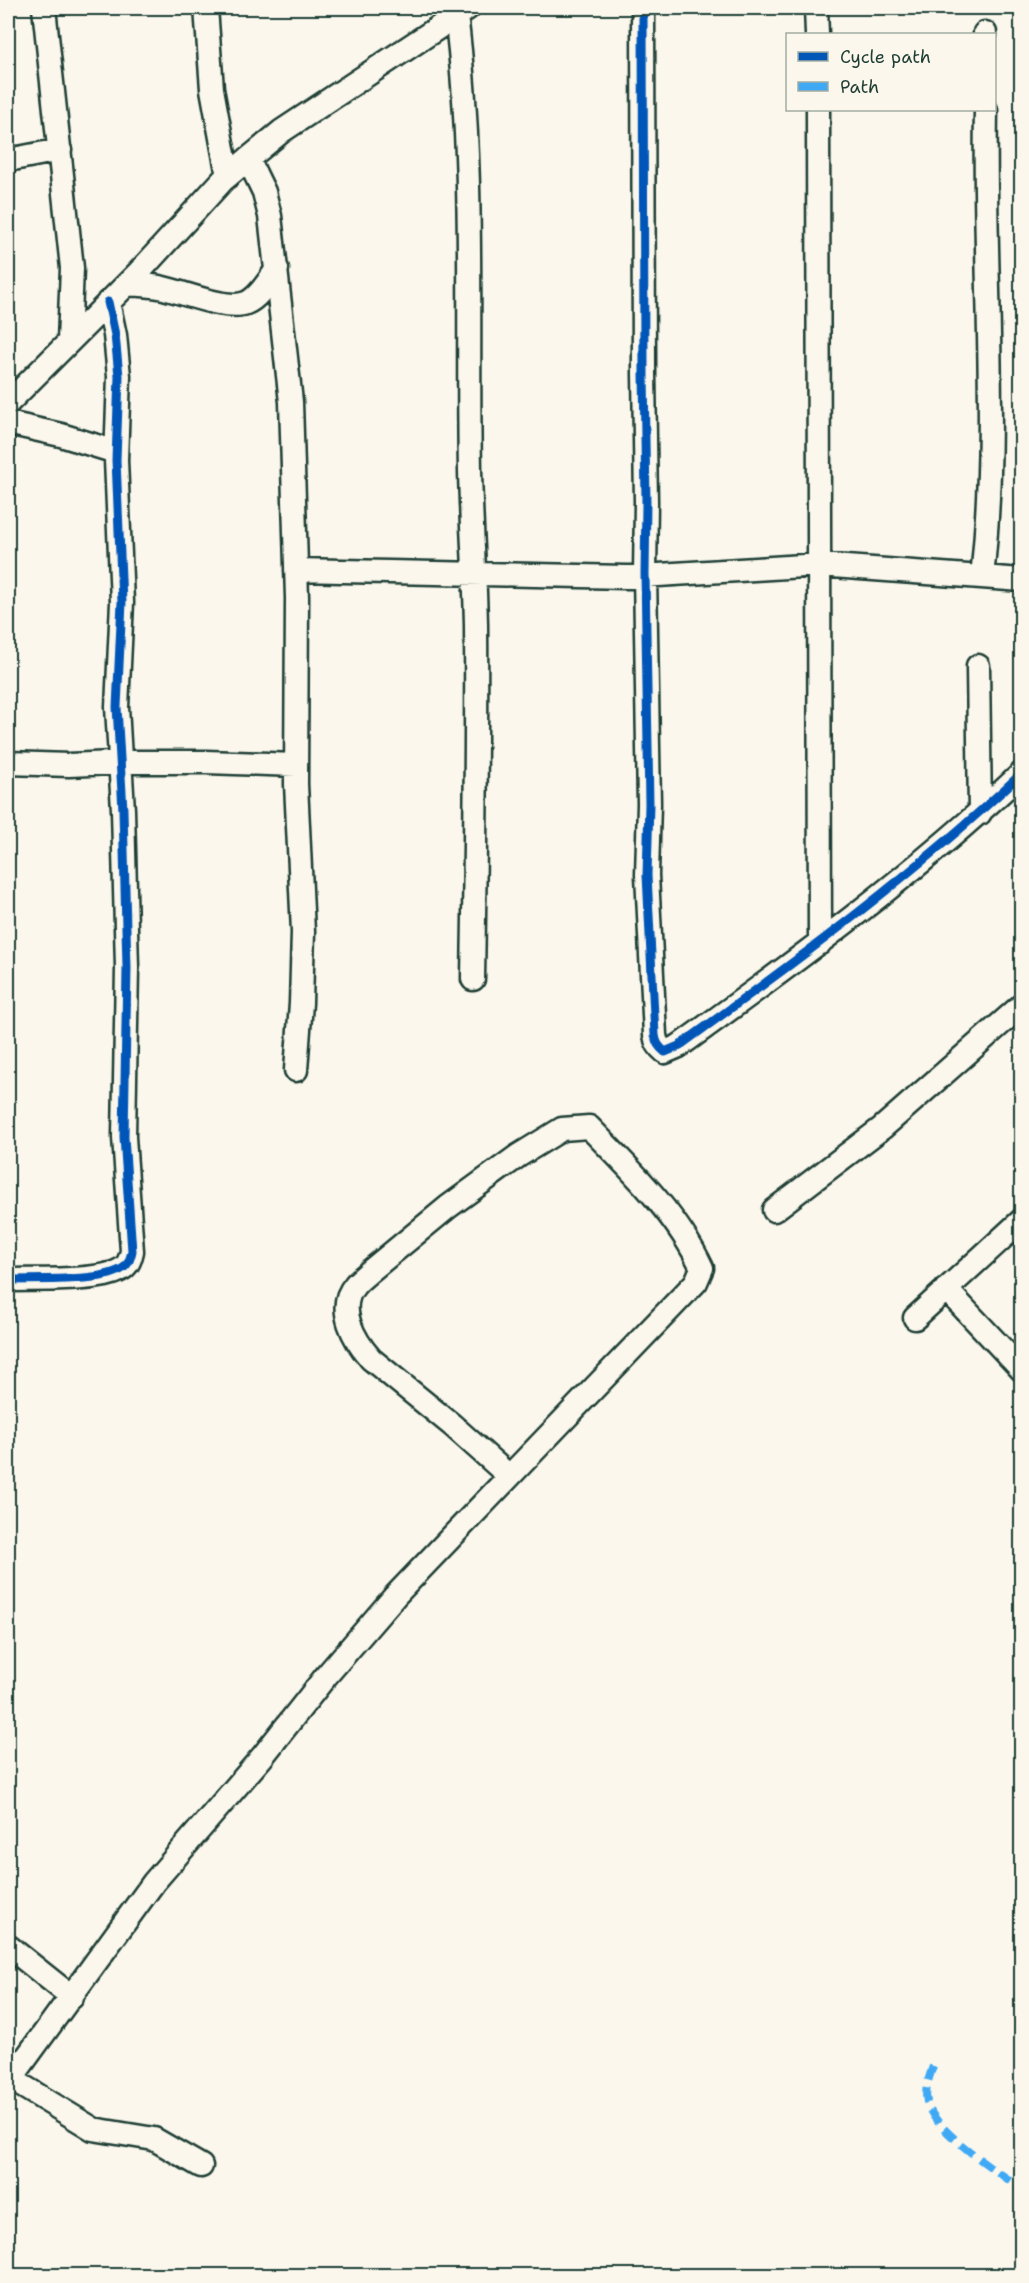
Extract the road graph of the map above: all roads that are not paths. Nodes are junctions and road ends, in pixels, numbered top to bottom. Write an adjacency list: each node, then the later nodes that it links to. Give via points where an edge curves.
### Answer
1 (44, 8): 9 (street)
2 (206, 8): 12 (street, via 212,89)
3 (643, 8): 23 (street)
4 (816, 8): 6 (street)
5 (451, 13): 10 (street); 22 (street, via 463,72 465,114)
6 (817, 33)
7 (818, 111): 20 (street)
8 (986, 111): 24 (street, via 991,371 988,525)
9 (60, 150): 11 (street); 16 (street, via 72,268)
10 (248, 159): 12 (street); 13 (street, via 264,192)
11 (8, 160)
12 (228, 176): 14 (street)
13 (277, 269): 14 (street, via 258,294 237,304); 21 (street, via 291,402)
14 (127, 284): 15 (street)
15 (108, 302): 16 (street); 19 (street, via 118,376)
16 (69, 341): 17 (street)
17 (8, 403)
18 (8, 423): 19 (street)
19 (116, 452): 27 (street, via 122,602 117,707)
20 (819, 565): 23 (street); 24 (street); 32 (street)
21 (296, 570): 22 (street); 29 (street)
22 (474, 573): 23 (street, via 626,577); 33 (street)
23 (645, 574): 32 (street, via 647,874 655,1041 665,1052 679,1046)
24 (982, 577): 25 (street)
25 (1022, 580)
26 (978, 666): 31 (street)
27 (119, 762): 28 (street); 29 (street); 38 (street, via 127,968 124,1137 130,1262 120,1270 95,1276)
28 (8, 763)
29 (296, 765): 35 (street, via 303,932)
30 (1022, 773): 31 (street)
31 (980, 813): 32 (street)
32 (820, 943)
33 (473, 979)
34 (1022, 1005): 36 (street, via 882,1128)
35 (296, 1070)
36 (774, 1210)
37 (1022, 1220): 39 (street)
38 (8, 1280)
39 (946, 1289): 40 (street); 41 (street)
40 (915, 1318)
41 (1022, 1370)
42 (509, 1476): 42 (street, via 696,1282 702,1268 666,1213 589,1127 562,1129 485,1179 369,1272 347,1299 351,1329 366,1353); 44 (street, via 395,1596 326,1676 154,1882)
43 (8, 1946): 44 (street)
44 (72, 1997): 45 (street)
45 (9, 2081): 46 (street, via 93,2129 154,2139)
46 (201, 2166)

